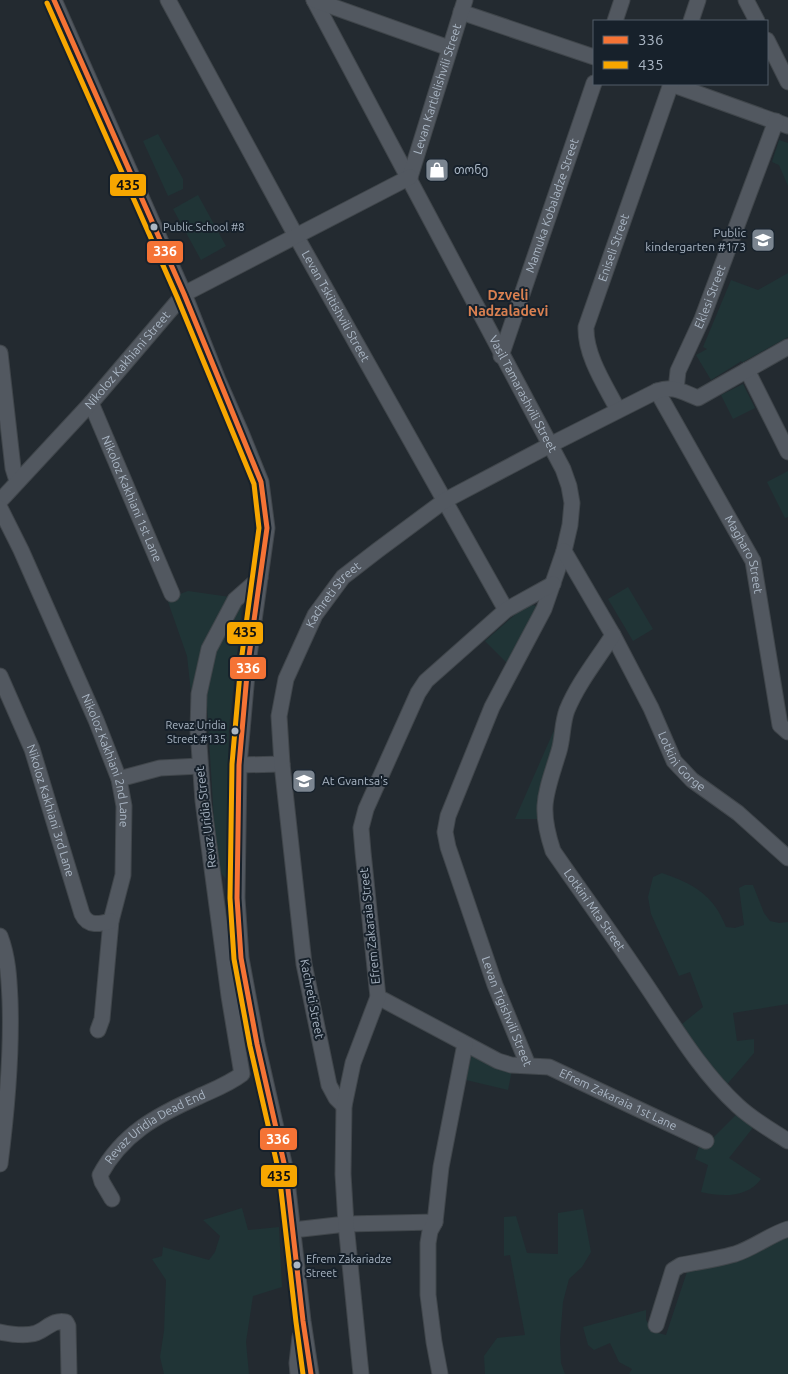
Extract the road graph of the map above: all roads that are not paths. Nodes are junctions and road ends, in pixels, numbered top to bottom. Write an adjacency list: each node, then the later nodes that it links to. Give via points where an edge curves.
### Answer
1 (54, 0): 21 (street, Revaz Uridia Street)
2 (168, 0): 20 (street, Levan Tskitishvili Street)
3 (314, 0): 12 (street); 19 (street, Vasil Tamarashvili Street)
4 (622, 0): 8 (street)
5 (698, 0): 9 (street)
6 (746, 0): 10 (street)
7 (463, 6): 12 (street, Levan Kartlelishvili Street); 13 (street)
8 (615, 20)
9 (691, 20)
10 (756, 20)
11 (768, 42): 14 (street)
12 (449, 48): 19 (street, Levan Kartlelishvili Street)
13 (593, 57)
14 (788, 82)
15 (593, 85): 24 (street, Mamuka Kobaladze Street)
16 (671, 85): 29 (street, Eniseli Street, via 586,326 585,340)
17 (674, 85): 18 (street)
18 (782, 124): 26 (street, Eklesi Street, via 678,371)
19 (410, 178): 20 (street, Nikoloz Kakhiani Street); 24 (street, Vasil Tamarashvili Street)
20 (296, 236): 21 (street, Nikoloz Kakhiani Street); 34 (street, Levan Tskitishvili Street)
21 (184, 294): 28 (street, Nikoloz Kakhiani Street); 37 (street, Revaz Uridia Street, via 261,482 267,528)
22 (788, 347): 25 (street, Kachreti Street)
23 (0, 353): 32 (street)
24 (502, 356): 30 (street, Vasil Tamarashvili Street)
25 (747, 370): 26 (street, Kachreti Street, via 698,398); 31 (street)
26 (676, 389): 27 (street, Kachreti Street)
27 (656, 391): 29 (street, Kachreti Street); 43 (street, Magharo Street, via 753,561 780,725)
28 (91, 403): 32 (street, Nikoloz Kakhiani Street); 39 (street, Nikoloz Kakhiani 1st Lane)
29 (618, 410): 30 (street, Kachreti Street)
30 (550, 445): 34 (street, Kachreti Street); 36 (street, Vasil Tamarashvili Street, via 563,469 572,503)
31 (788, 452)
32 (17, 481): 33 (street, Nikoloz Kakhiani Street)
33 (0, 501)
34 (444, 501): 40 (street, Levan Tskitishvili Street); 44 (street, Kachreti Street, via 343,577 316,615 286,679 279,716)
35 (0, 508): 47 (street, Nikoloz Kakhiani 2nd Lane, via 92,711)
36 (564, 551): 38 (street); 41 (street)
37 (260, 578): 45 (street, Revaz Uridia Street); 46 (street, Revaz Uridia Street, via 235,600 208,649 199,694)
38 (553, 584): 40 (street, Efrem Zakaraia Street); 54 (street, Levan Tigishvili Street, via 544,608 492,707 448,816 445,832 495,985)
39 (172, 594)
40 (506, 610): 51 (street, Efrem Zakaraia Street, via 426,681 366,809 362,828 363,852)
41 (613, 635): 48 (street, Lotkini Gorge, via 674,761 692,780 738,813); 59 (street, Lotkini Mta Street, via 578,686 567,712 545,797 544,814 553,851 704,1070 739,1107)
42 (0, 676): 49 (street, Nikoloz Kakhiani 3rd Lane, via 32,749 84,920 102,924)
43 (788, 732)
44 (282, 764): 45 (street); 57 (street, Kachreti Street, via 304,964 329,1085)
45 (239, 765): 65 (street, Revaz Uridia Street, via 237,898 241,958 286,1172)
46 (200, 766): 47 (street, via 160,768); 55 (street, Revaz Uridia Street)
47 (119, 779): 49 (street, Nikoloz Kakhiani 2nd Lane, via 124,806 123,874)
48 (788, 858)
49 (111, 920): 52 (street, Nikoloz Kakhiani 2nd Lane, via 102,1019)
50 (0, 936): 56 (street, via 8,974 11,1033)
51 (378, 997): 53 (street); 57 (street, Efrem Zakaraia Street, via 353,1063)
52 (98, 1030)
53 (465, 1044): 54 (street, Levan Tigishvili Street, via 498,1061); 62 (street, via 440,1167)
54 (528, 1065): 58 (street, Efrem Zakaraia 1st Lane, via 549,1067)
55 (242, 1074): 61 (street, Revaz Uridia Dead End, via 177,1106 130,1135 100,1175)
56 (4, 1102): 60 (street)
57 (344, 1106): 63 (street, Efrem Zakaraia Street)
58 (706, 1141)
59 (788, 1141)
60 (0, 1164)
61 (112, 1199)
62 (435, 1222): 63 (street); 73 (street, via 428,1244 428,1295)
63 (346, 1224): 65 (street); 72 (street, Efrem Zakaraia Street)
64 (788, 1229): 67 (street, via 734,1254 681,1265 674,1270)
65 (293, 1230): 66 (street, Revaz Uridia Street)
66 (302, 1321): 70 (street); 71 (street, Revaz Uridia Street)
67 (656, 1326)
68 (0, 1332): 69 (street, via 35,1333 54,1322 66,1322)
69 (69, 1374)
70 (298, 1374)
71 (311, 1374)
72 (361, 1374)
73 (440, 1374)

